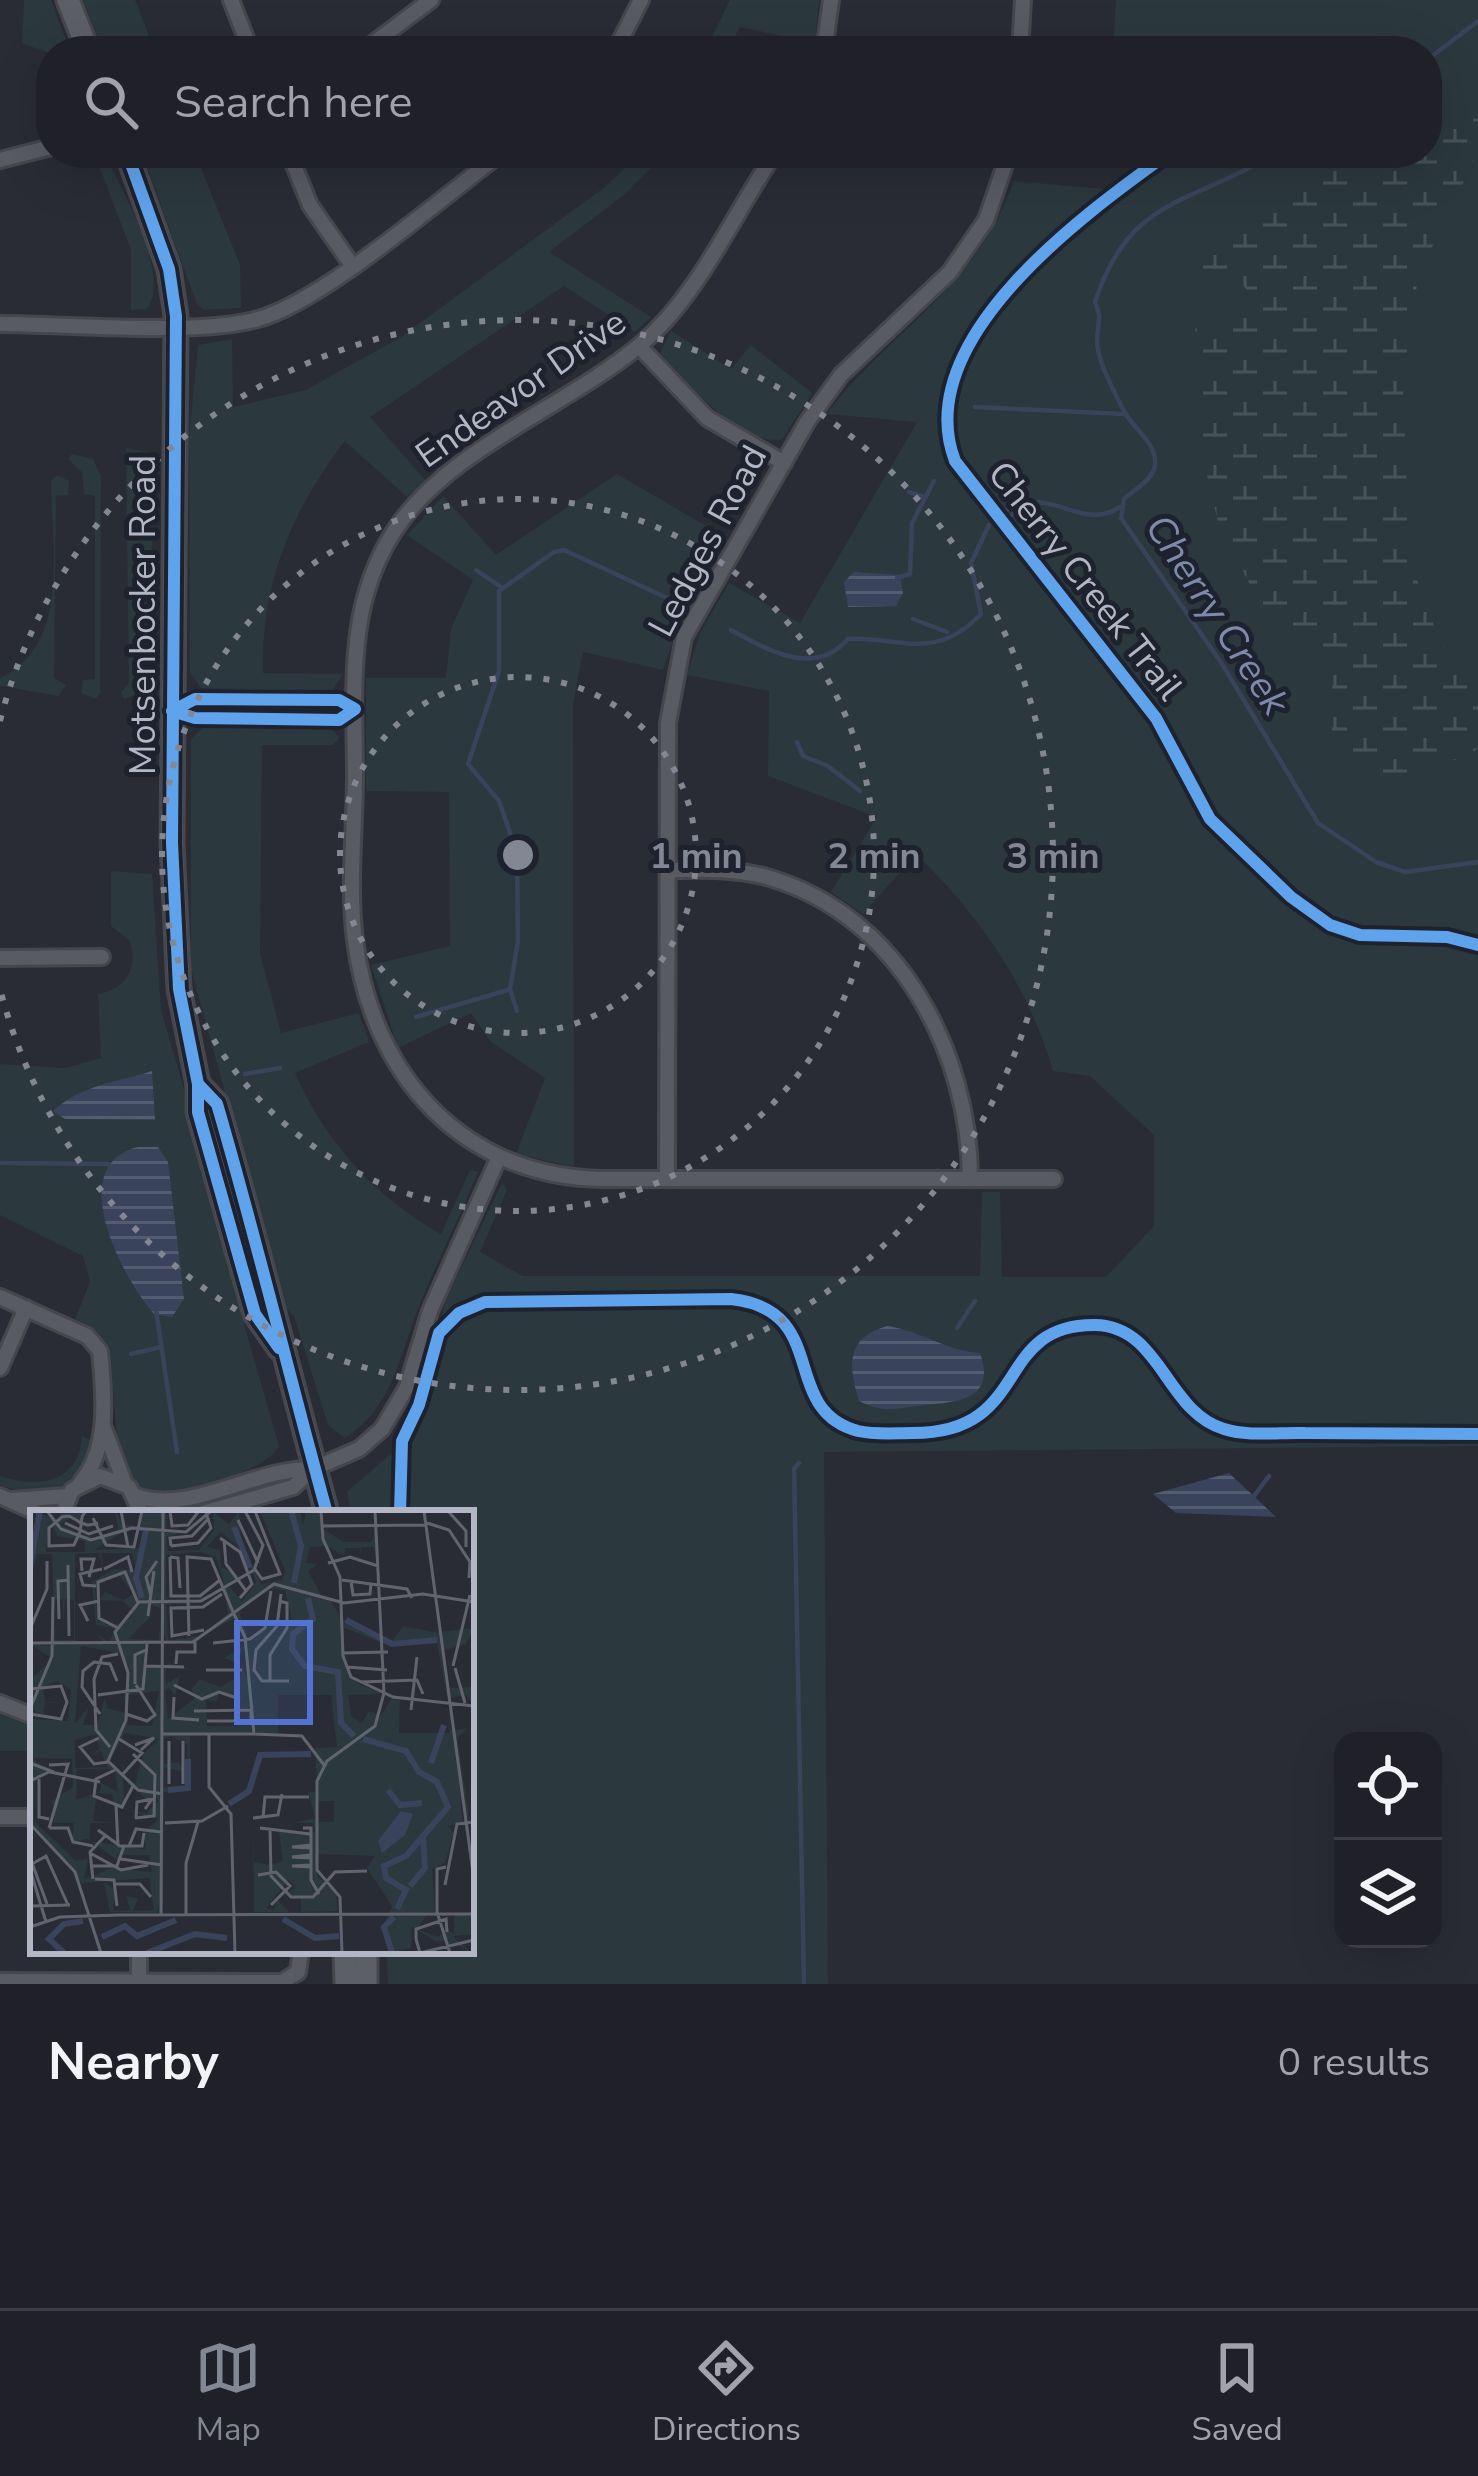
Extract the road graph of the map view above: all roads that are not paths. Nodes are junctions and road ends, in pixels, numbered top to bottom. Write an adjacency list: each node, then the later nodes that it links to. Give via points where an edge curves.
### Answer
1 (68, 0): 7 (main road)
2 (231, 0): 8 (street)
3 (431, 0): 9 (street)
4 (641, 0): 10 (street)
5 (831, 0): 11 (street)
6 (1023, 0): 12 (street)
7 (82, 36)
8 (244, 36)
9 (383, 36)
10 (623, 36)
11 (826, 36)
12 (1021, 36)
13 (36, 151): 14 (street)
14 (0, 160)
15 (132, 168): 22 (main road, Motsenbocker Road, via 169,269)
16 (295, 168): 20 (street)
17 (482, 168): 20 (street)
18 (765, 168): 23 (street, Endeavor Drive)
19 (1004, 168): 24 (street, Ledges Road, via 964,254 841,375)
20 (351, 264): 22 (street, via 260,319)
21 (0, 324): 22 (street)
22 (177, 324): 26 (main road, Motsenbocker Road)
23 (639, 346): 24 (street, via 707,418); 25 (street, Endeavor Drive, via 446,476 404,517 365,590)
24 (784, 463): 27 (street, Ledges Road, via 679,654 668,723)
25 (355, 709): 26 (street, via 340,700 195,699); 30 (street, Endeavor Drive, via 354,927 374,1019 423,1104)
26 (172, 711): 38 (main road, Motsenbocker Road, via 177,962 198,1112 255,1314 279,1348)
27 (669, 870): 31 (street, Ledges Road); 32 (street, via 770,878 825,901 871,937 953,1059 969,1123)
28 (0, 958): 29 (street)
29 (102, 958)
30 (498, 1159): 31 (street, Endeavor Drive, via 571,1178); 38 (street, via 430,1311 402,1397 359,1449)
31 (667, 1179): 32 (street, Endeavor Drive)
32 (970, 1179): 33 (street, Endeavor Drive)
33 (1054, 1179)
34 (0, 1297): 35 (street)
35 (26, 1309): 36 (street); 37 (street, via 98,1345)
36 (0, 1368)
37 (103, 1426): 39 (street); 40 (street)
38 (314, 1468): 42 (street, via 285,1468 164,1500); 46 (street, via 293,1487); 47 (main road, Motsenbocker Road)
39 (81, 1482): 40 (street, via 107,1476); 41 (street)
40 (125, 1484): 42 (street)
41 (68, 1496): 43 (street); 44 (street)
42 (136, 1496): 45 (street)
43 (6, 1498)
44 (64, 1510)
45 (140, 1510)
46 (213, 1510)
47 (326, 1510)
48 (0, 1703): 49 (street)
49 (30, 1715)
50 (301, 1954): 53 (street, via 289,1980)
51 (345, 1954): 54 (main road)
52 (0, 1981): 53 (street)
53 (139, 1981)
54 (346, 1984)

